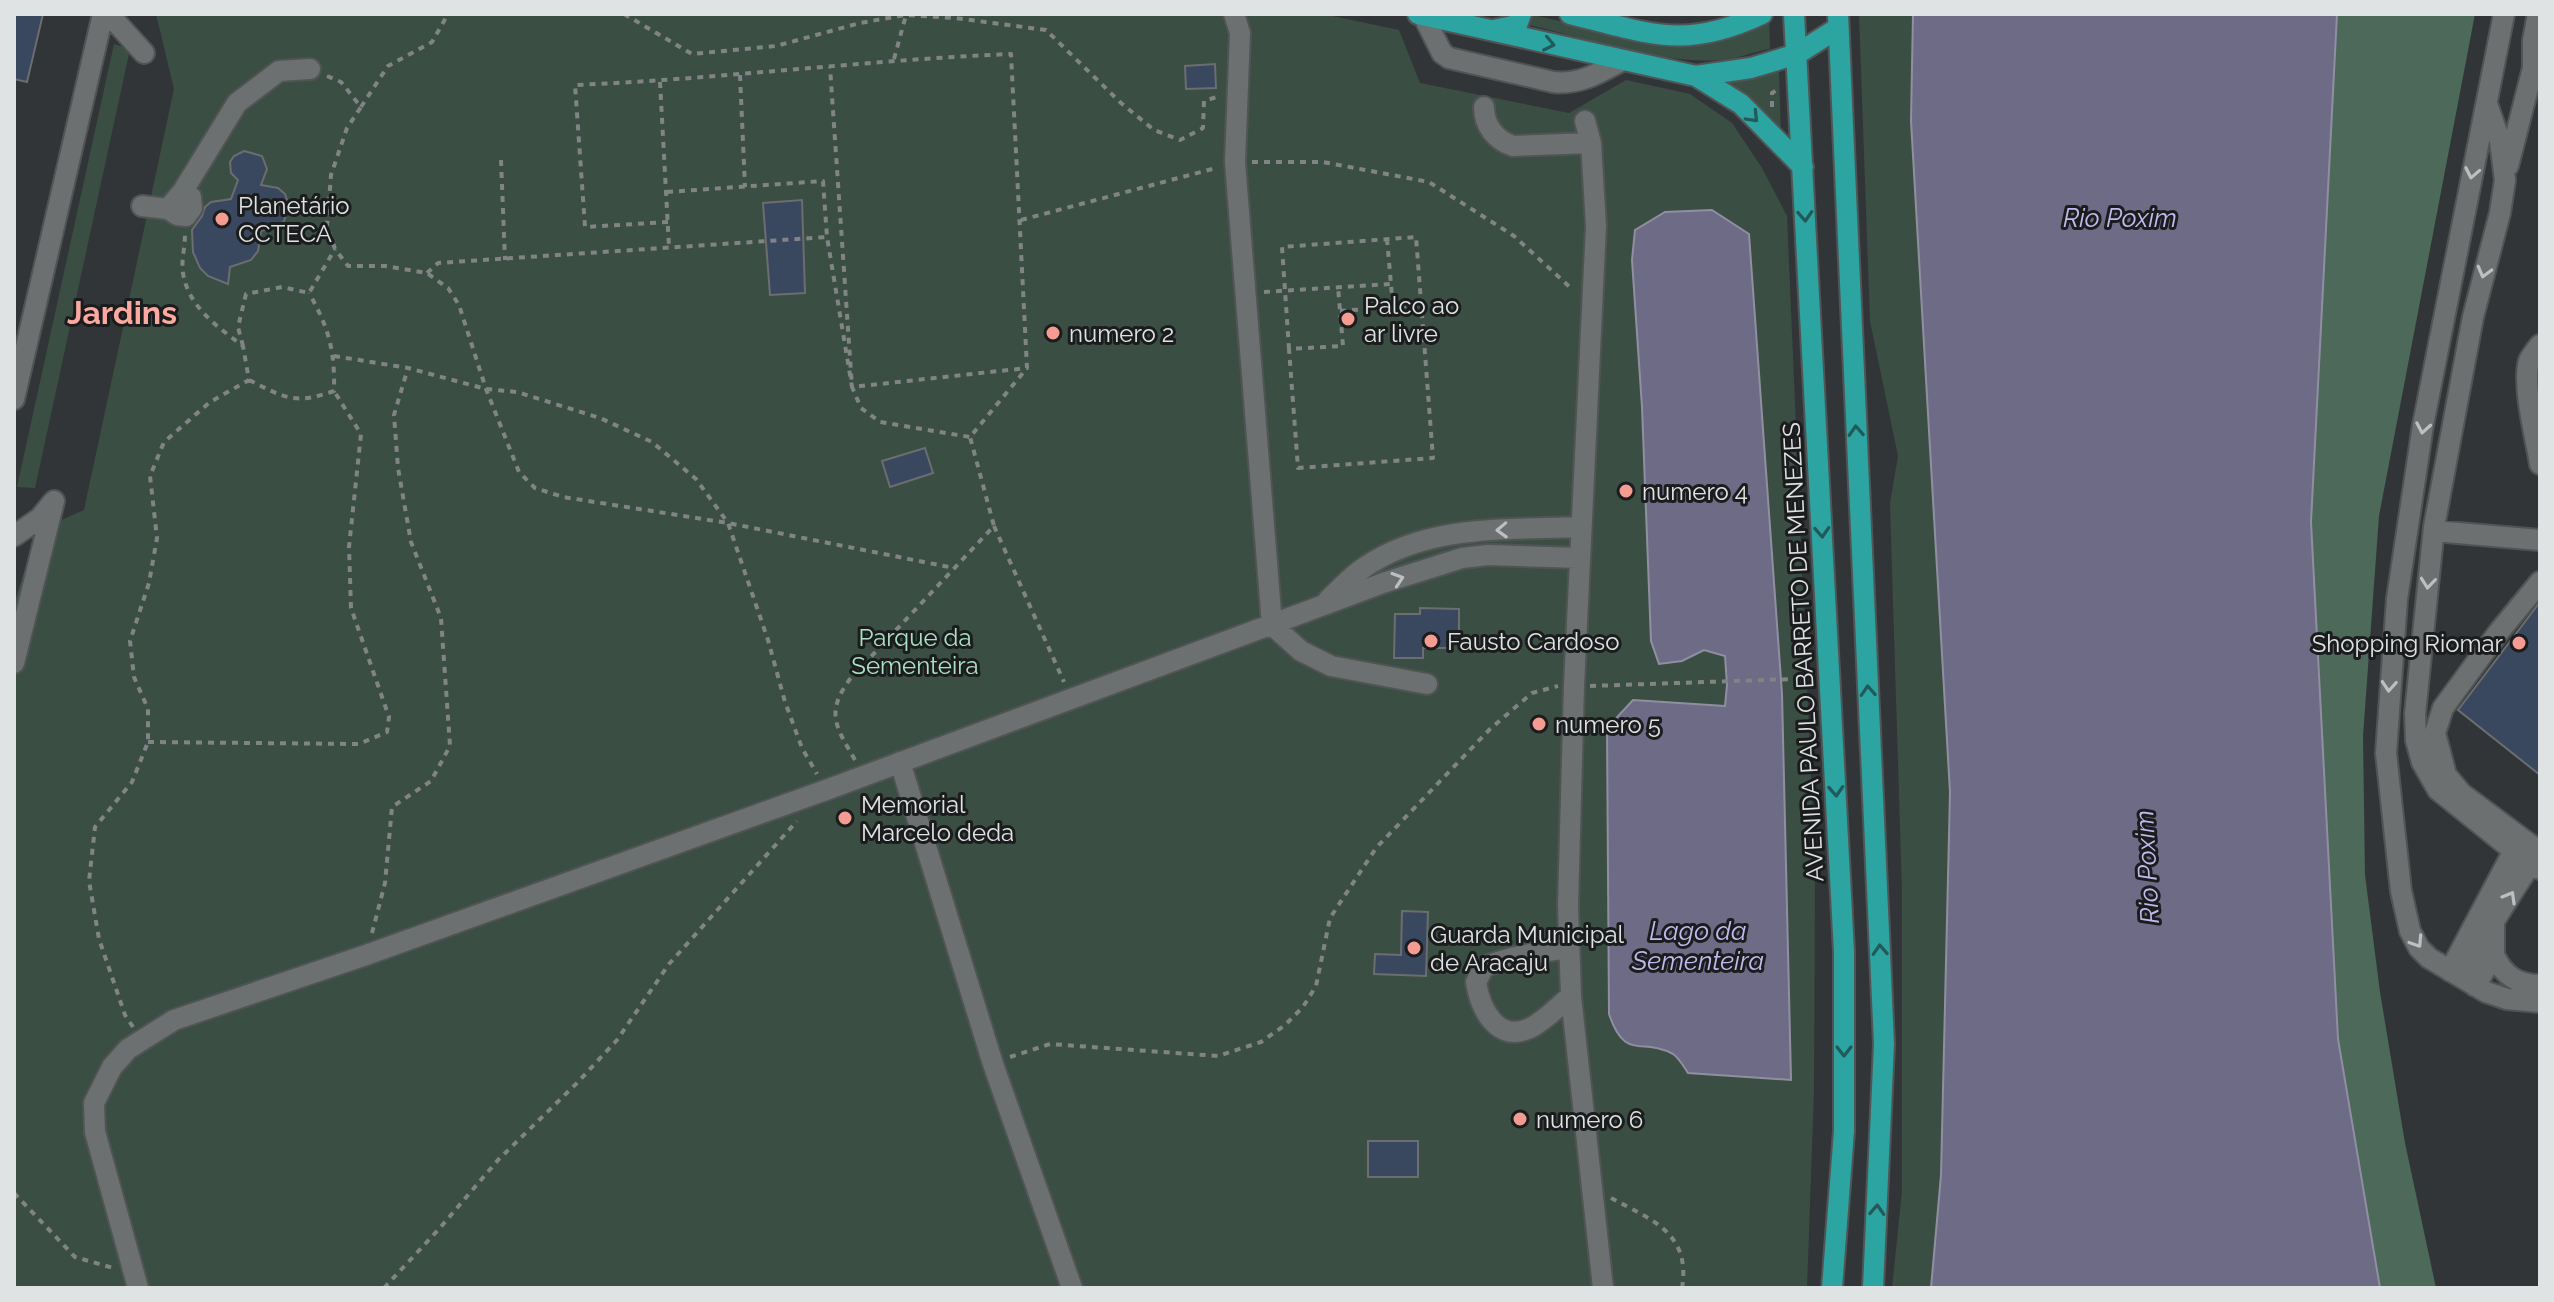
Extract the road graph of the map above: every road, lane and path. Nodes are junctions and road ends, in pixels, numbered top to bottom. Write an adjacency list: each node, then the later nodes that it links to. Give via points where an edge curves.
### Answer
1 (448, 14): 28 (path, via 432,42 388,66)
2 (624, 14): 10 (path, via 692,54 776,46)
3 (1251, 14): 14 (street)
4 (1521, 14): 15 (main road, via 1517,25)
5 (1570, 14): 6 (main road, via 1689,37 1729,29)
6 (1762, 14)
7 (1794, 14): 17 (main road, AVENIDA PAULO BARRETO DE MENEZES)
8 (2504, 14): 27 (street)
9 (2538, 14): 22 (street, via 2533,41)
10 (906, 15): 18 (path); 26 (path, via 1046,30 1121,103 1154,130 1180,140 1203,128 1204,101)
11 (1421, 15): 15 (main road); 19 (street, via 1449,58 1553,82 1583,81)
12 (102, 16): 16 (street, via 114,20); 57 (street)
13 (1838, 21): 17 (main road); 111 (main road, one-way to 13, via 1884,1044)
14 (1237, 24): 26 (street)
15 (1490, 31): 19 (main road, one-way to 19)
16 (144, 53)
17 (1797, 54): 24 (main road); 34 (main road, AVENIDA PAULO BARRETO DE MENEZES)
18 (894, 59): 20 (path); 40 (path, via 1011,54)
19 (1623, 60): 24 (main road)
20 (830, 67): 23 (path); 65 (path)
21 (310, 69): 28 (path, via 341,82); 39 (street, via 279,71 237,103 183,191)
22 (2536, 74): 35 (street)
23 (740, 75): 25 (path); 36 (path)
24 (1696, 76): 34 (main road, one-way to 34, via 1741,104)
25 (660, 81): 37 (path); 41 (path, via 575,85 585,227)
26 (1238, 91): 33 (street)
27 (2486, 102): 35 (street, via 2500,141); 97 (street, one-way to 97, via 2423,425 2397,599 2386,728 2394,838 2410,931 2419,948)
28 (361, 107): 45 (path, via 347,128 331,175 327,226)
29 (1484, 107): 31 (street, via 1488,126 1504,143)
30 (1585, 121): 31 (street)
31 (1591, 143): 55 (street, via 1596,226)
32 (501, 160): 46 (path)
33 (1235, 162): 40 (path); 52 (street); 55 (path, via 1323,162 1429,182 1514,236)
34 (1803, 167): 110 (main road, AVENIDA PAULO BARRETO DE MENEZES, one-way to 110, via 1844,952 1844,1131)
35 (2505, 180): 74 (street, one-way to 74, via 2473,317)
36 (745, 187): 37 (path); 42 (path, via 823,181)
37 (667, 192): 41 (path)
38 (142, 206): 39 (street)
39 (177, 213): 59 (path, via 183,273 191,293 209,321)
40 (1021, 220): 63 (path)
41 (668, 222): 44 (path)
42 (827, 237): 44 (path); 65 (path)
43 (1387, 239): 48 (path); 50 (path, via 1282,247); 53 (path, via 1416,237)
44 (669, 247): 46 (path)
45 (335, 249): 47 (path, via 348,266); 51 (path)
46 (505, 260): 47 (path, via 438,263)
47 (427, 273): 66 (path, via 448,288 459,305)
48 (1391, 284): 49 (path); 54 (path)
49 (1338, 287): 50 (path); 56 (path)
50 (1285, 291): 52 (path); 60 (path)
51 (309, 293): 59 (path, via 282,287 246,294 238,327); 61 (path, via 325,320)
52 (1246, 294): 81 (street)
53 (1421, 305): 54 (path); 60 (path, via 1433,458 1298,468)
54 (1393, 307): 56 (path)
55 (1591, 307): 73 (street)
56 (1340, 311): 60 (path, via 1343,346)
57 (20, 339): 68 (street)
58 (2540, 345): 70 (street, via 2529,360 2528,375)
59 (243, 346): 64 (path)
60 (1289, 349)
61 (334, 356): 62 (path); 67 (path)
62 (408, 368): 66 (path); 95 (path, via 394,415 398,468 411,542 441,618 450,746 431,781 392,807 385,883)
63 (1027, 368): 65 (path); 69 (path)
64 (249, 380): 67 (path, via 284,398 312,399); 87 (path, via 210,402 164,442 150,476 157,538 130,641 134,677 148,709)
65 (852, 387): 69 (path, via 861,408 880,422)
66 (486, 389): 71 (path, via 563,406 652,442 696,479); 71 (path, via 519,472 535,488)
67 (334, 391): 87 (path, via 361,434 349,547 351,608 389,717 387,732 359,744)
68 (14, 399)
69 (970, 437): 72 (path)
70 (2540, 464)
71 (728, 523): 78 (path); 90 (path, via 802,748)
72 (994, 526): 78 (path); 86 (path)
73 (1580, 527): 77 (street); 80 (street, one-way to 80, via 1428,538 1368,564)
74 (2434, 531): 76 (street); 91 (street, one-way to 91, via 2416,740 2438,790)
75 (14, 536): 82 (street, via 54,501)
76 (2540, 540)
77 (1579, 558): 80 (street, one-way to 77, via 1462,558); 85 (street)
78 (954, 568): 89 (path, via 836,698 837,729)
79 (2540, 582): 91 (street, via 2443,708 2435,733 2446,775)
80 (1320, 607): 81 (street)
81 (1272, 625): 84 (street, via 1301,651 1331,666); 86 (street)
82 (14, 663)
83 (1793, 679): 85 (path)
84 (1427, 684)
85 (1574, 686): 94 (street); 102 (path, via 1532,693 1490,729 1376,848 1330,918 1316,986 1294,1016 1261,1042 1203,1056 1050,1044)
86 (1072, 699): 88 (street)
87 (148, 742): 101 (path, via 132,782 95,827 89,881 99,939 125,1015)
88 (900, 762): 89 (street); 102 (street)
89 (863, 776): 90 (street)
90 (826, 790): 95 (street); 106 (path, via 678,953 617,1040 498,1160)
91 (2517, 844): 92 (street); 97 (street)
92 (2537, 859): 93 (street, one-way to 92)
93 (2494, 925): 96 (street); 97 (street)
94 (1569, 948): 99 (street); 99 (street, via 1520,954 1484,967 1476,982 1489,1019 1516,1032)
95 (366, 955): 101 (street, via 174,1020)
96 (2494, 955): 97 (street); 98 (street, via 2512,978)
97 (2461, 978): 100 (street, via 2507,999)
98 (2540, 985)
99 (1571, 996): 103 (street)
100 (2540, 1002)
101 (142, 1040): 105 (street, via 112,1067 94,1103 95,1132)
102 (993, 1064): 107 (street)
103 (1592, 1187): 108 (street); 109 (path, via 1660,1225 1678,1246 1685,1269)
104 (14, 1193): 105 (path, via 75,1257)
105 (137, 1281)
106 (384, 1288)
107 (1072, 1288)
108 (1603, 1288)
109 (1682, 1288)
110 (1832, 1288)
111 (1873, 1288)

